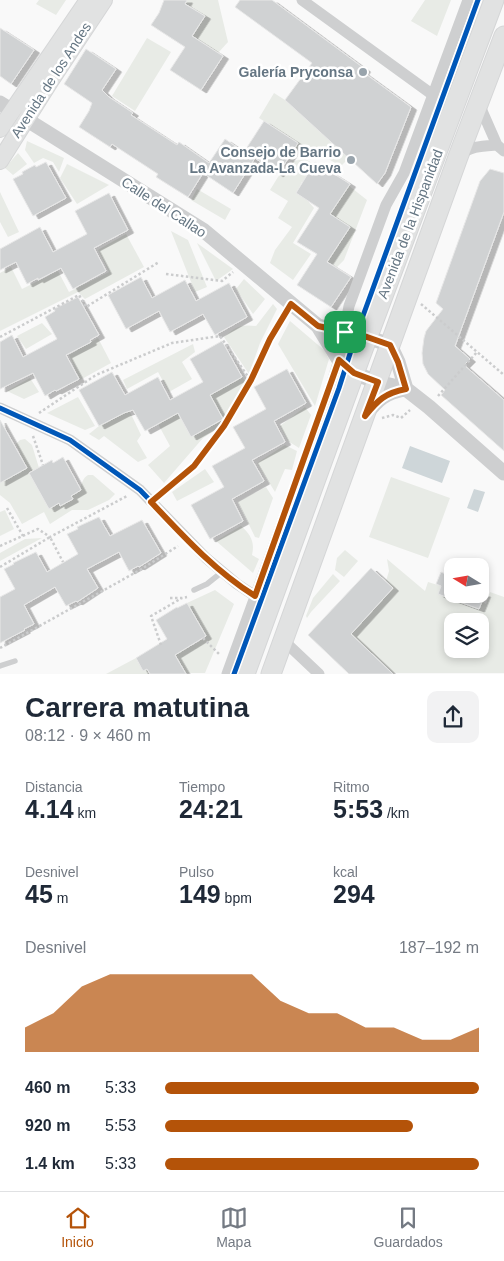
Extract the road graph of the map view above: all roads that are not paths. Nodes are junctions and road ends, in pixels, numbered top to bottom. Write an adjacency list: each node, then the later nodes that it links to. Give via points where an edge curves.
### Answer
1 (88, 0): 9 (main road, Avenida de los Andes)
2 (104, 0): 10 (main road, Avenida de los Andes)
3 (302, 0): 7 (street)
4 (468, 0): 7 (street, Avenida de la Hispanidad)
5 (494, 0): 17 (main road, Avenida de la Hispanidad)
6 (504, 36): 8 (main road, Avenida de la Hispanidad)
7 (433, 95): 16 (street, Avenida de la Hispanidad, via 404,173 386,205 349,306)
8 (479, 104): 12 (street); 13 (main road, Avenida de la Hispanidad)
9 (6, 107): 10 (street, Calle del Callao); 11 (main road, Avenida de los Andes)
10 (25, 120): 14 (main road, Avenida de los Andes); 15 (street, Calle del Callao, via 203,230)
11 (0, 128)
12 (500, 148): 13 (street, via 474,147)
13 (458, 157): 18 (main road, Avenida de la Hispanidad)
14 (0, 161)
15 (318, 326): 16 (street, Calle del Callao); 19 (street, Calle del Callao)
16 (345, 332): 17 (street, Calle del Callao); 19 (street, Avenida de la Hispanidad)
17 (367, 337): 18 (street, Calle del Callao); 20 (main road, Avenida de la Hispanidad)
18 (390, 345): 21 (main road, Avenida de la Hispanidad); 22 (street)
19 (339, 360): 20 (street, Calle del Callao); 28 (street, Avenida de la Hispanidad)
20 (354, 373): 21 (street, Calle del Callao); 32 (main road, Avenida de la Hispanidad)
21 (378, 382): 22 (street, Calle del Callao); 24 (main road, Avenida de la Hispanidad)
22 (406, 389): 24 (street, via 386,395); 25 (street, Calle del Callao)
23 (0, 408): 26 (street, via 70,440 140,490)
24 (365, 416): 29 (main road, Avenida de la Hispanidad)
25 (504, 473)
26 (222, 572): 27 (lane); 28 (street)
27 (194, 590)
28 (255, 596): 32 (street, Avenida de la Hispanidad)
29 (283, 640): 33 (main road, Avenida de la Hispanidad); 34 (street)
30 (15, 661): 31 (lane)
31 (0, 666)
32 (234, 671)
33 (271, 674)
34 (319, 674)

